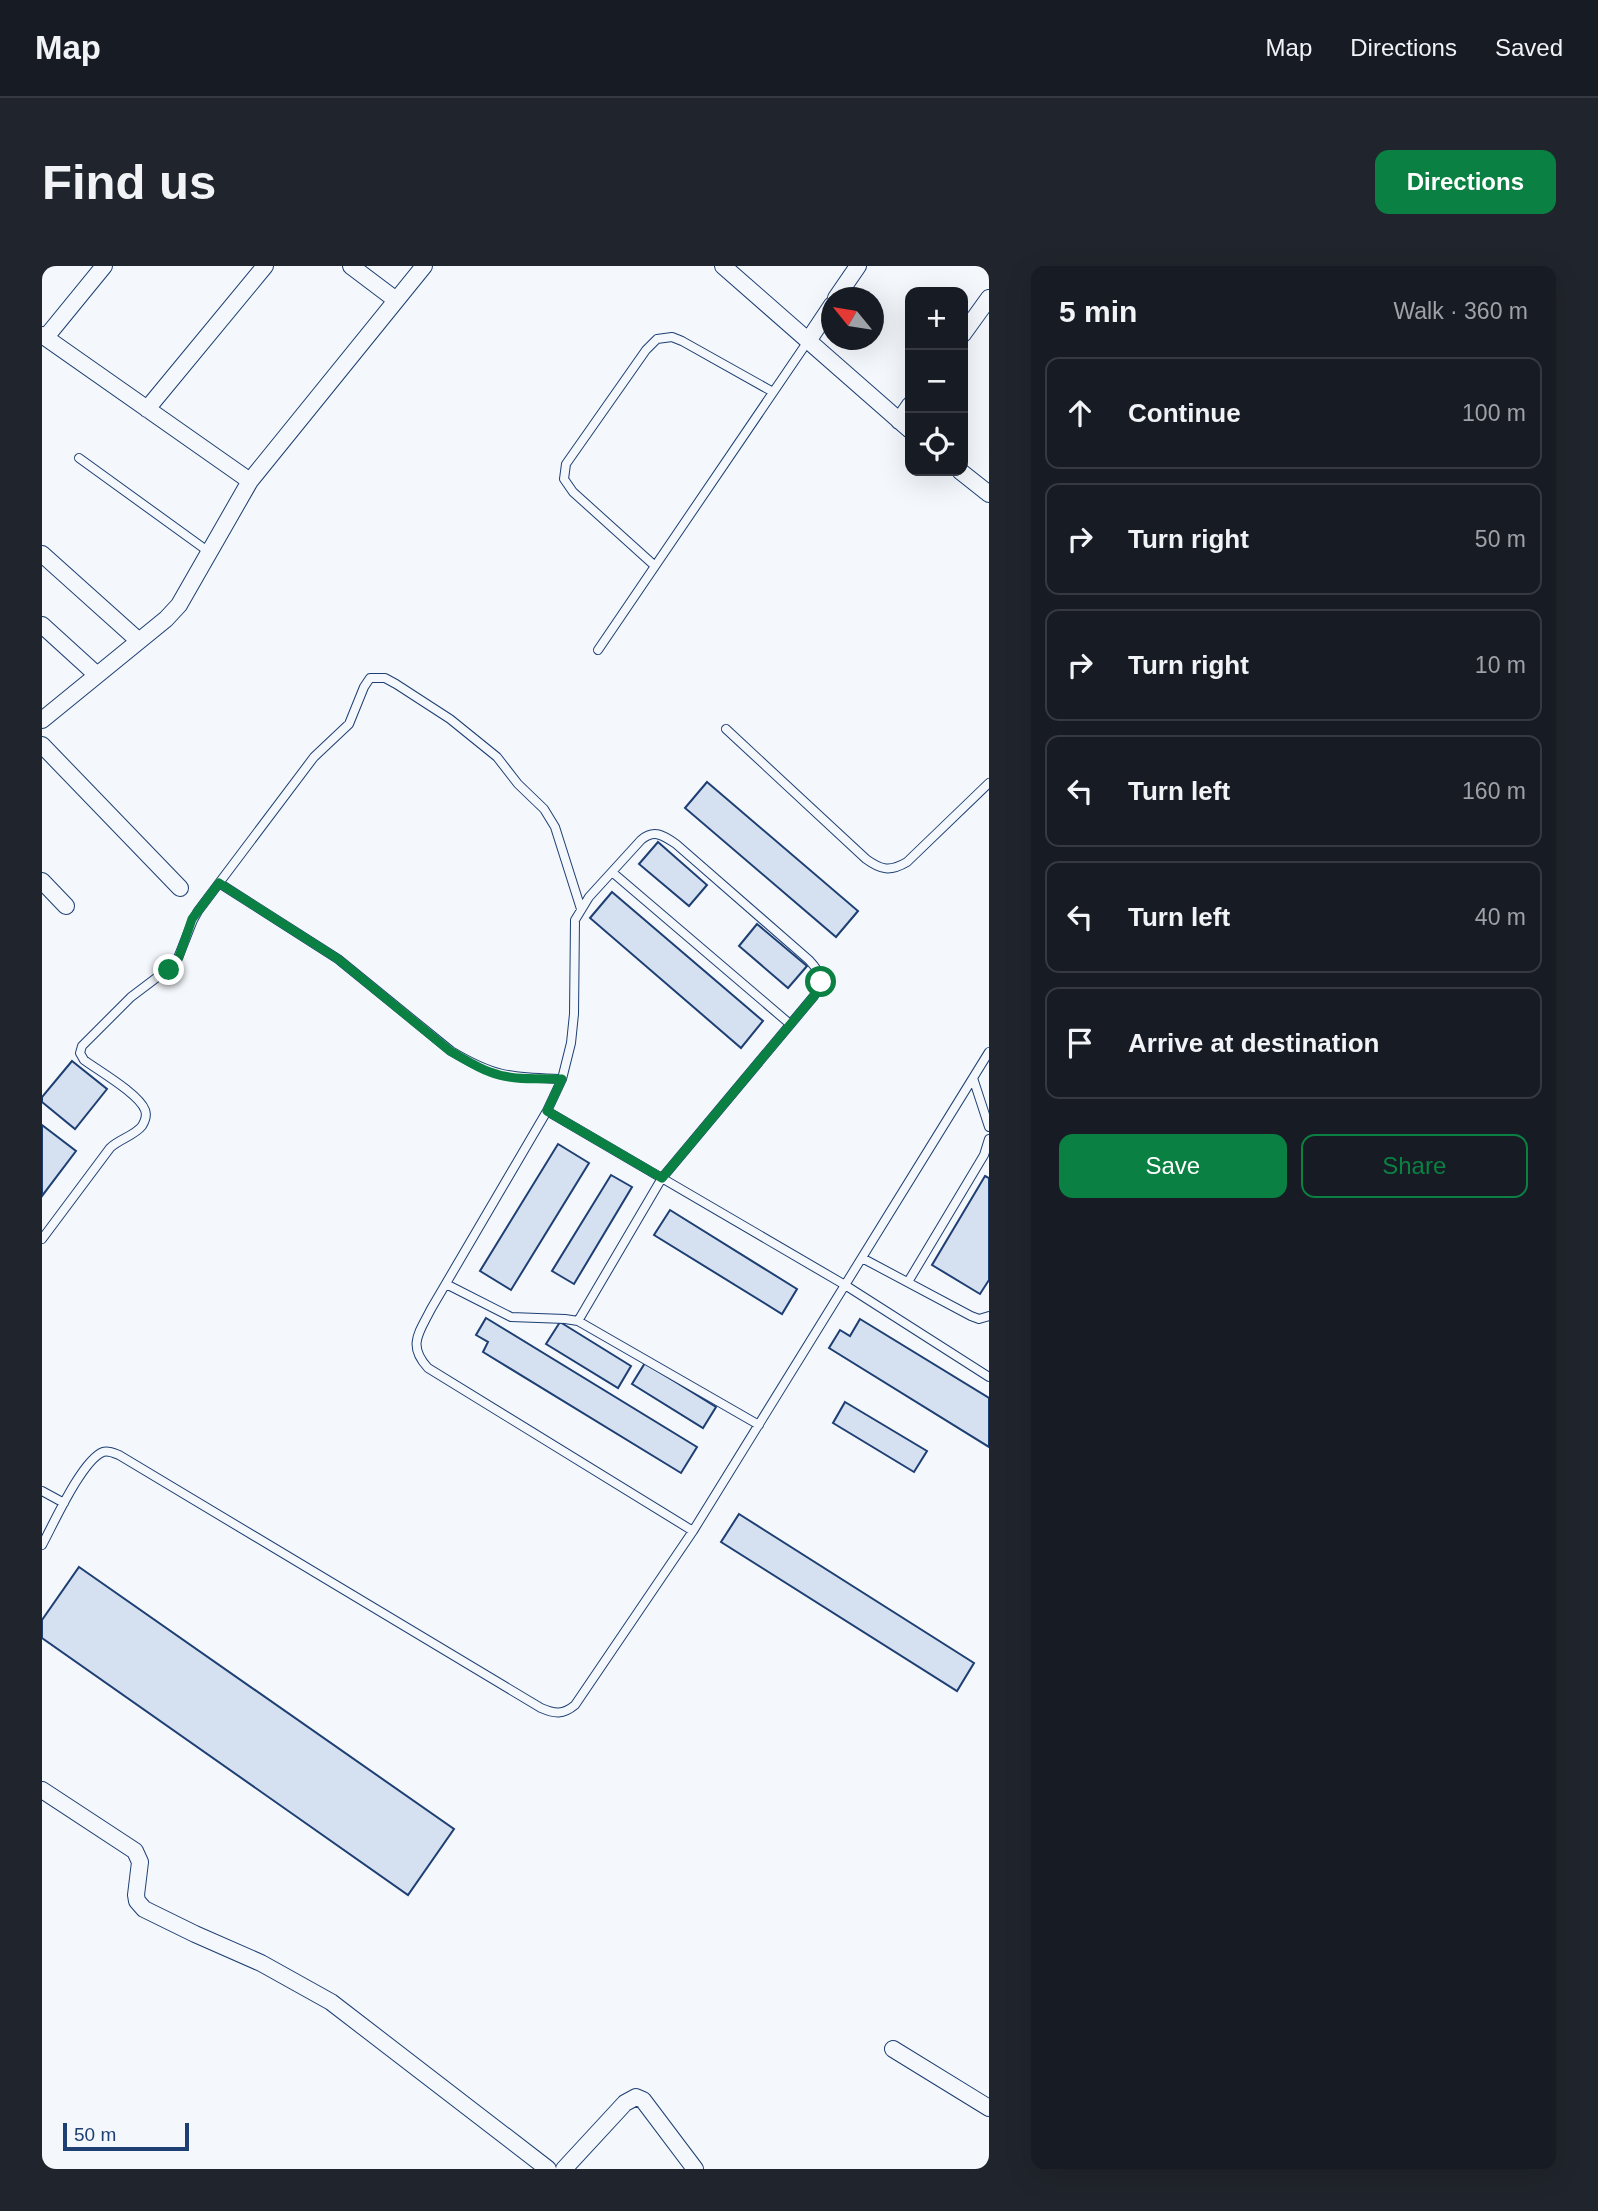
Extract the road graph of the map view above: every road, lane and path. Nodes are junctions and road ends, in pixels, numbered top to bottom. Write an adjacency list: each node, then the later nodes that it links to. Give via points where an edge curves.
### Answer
1 (104, 266): 14 (street)
2 (265, 266): 17 (street)
3 (351, 266): 9 (street)
4 (424, 266): 9 (street)
5 (723, 266): 15 (street)
6 (858, 266): 7 (street)
7 (844, 287)
8 (989, 298): 10 (street)
9 (396, 300): 21 (street)
10 (976, 316): 12 (street); 13 (street)
11 (821, 321): 15 (street)
12 (968, 327)
13 (989, 328)
14 (44, 336): 17 (street)
15 (808, 341): 16 (lane); 18 (street)
16 (773, 393): 25 (lane); 25 (lane, via 682,341 657,339 566,464 564,479 573,492)
17 (147, 409): 21 (street)
18 (904, 425)
19 (79, 458): 23 (lane)
20 (966, 476): 22 (street)
21 (250, 481): 23 (street)
22 (989, 494)
23 (209, 552): 27 (street, via 179,605)
24 (42, 554): 27 (street)
25 (655, 566): 28 (lane)
26 (42, 625): 29 (street)
27 (139, 641): 29 (street)
28 (598, 650)
29 (97, 675): 30 (street)
30 (42, 720)
31 (726, 729): 33 (lane, via 881,869 906,862)
32 (42, 745): 37 (street)
33 (989, 783)
34 (612, 872): 39 (lane); 40 (lane); 40 (lane, via 647,835 660,834 676,844 820,972 819,988)
35 (42, 881): 38 (street)
36 (219, 883): 39 (lane, via 314,757 349,724 363,687 374,677 396,684 450,719 497,757 555,827); 42 (lane, via 338,959 450,1051 492,1073); 50 (lane, via 192,919 176,963 131,997 80,1050 84,1060 140,1102 146,1117 137,1130 110,1148)
37 (180, 888)
38 (66, 906)
39 (581, 909): 42 (lane, via 573,932 574,1014)
40 (790, 1024): 49 (lane)
41 (989, 1052): 43 (lane)
42 (562, 1079): 44 (lane)
43 (973, 1079): 45 (lane); 51 (lane)
44 (547, 1111): 49 (lane); 53 (lane)
45 (989, 1127)
46 (989, 1139): 47 (lane)
47 (981, 1161): 48 (lane); 52 (lane)
48 (989, 1167)
49 (662, 1178): 54 (lane); 56 (lane)
50 (42, 1239)
51 (862, 1258): 52 (lane); 54 (lane)
52 (908, 1282): 55 (lane, via 971,1316)
53 (446, 1284): 56 (lane, via 511,1317); 61 (lane, via 416,1342 416,1351 428,1368)
54 (845, 1285): 57 (lane); 58 (lane)
55 (989, 1316)
56 (578, 1321): 58 (lane)
57 (989, 1377)
58 (759, 1424): 61 (lane)
59 (42, 1491): 60 (lane)
60 (64, 1503): 61 (lane, via 92,1460 102,1452 119,1455 541,1708 561,1714 575,1705); 62 (lane)
61 (693, 1531)
62 (42, 1545)
63 (42, 1790): 66 (street, via 135,1851 140,1862 136,1895 144,1909 261,1963 331,2002)
64 (893, 2049): 65 (street)
65 (989, 2108)
66 (548, 2169)
67 (564, 2169): 68 (street, via 625,2102 636,2097 643,2100)
68 (695, 2169)

